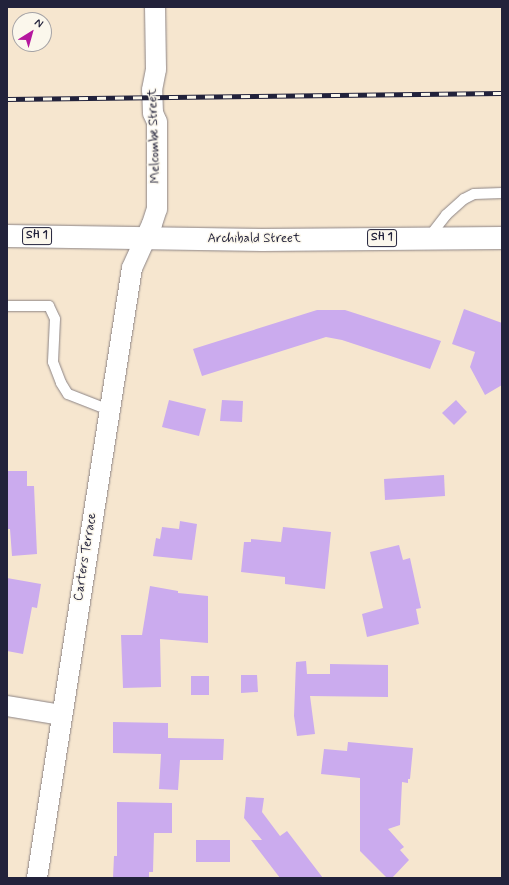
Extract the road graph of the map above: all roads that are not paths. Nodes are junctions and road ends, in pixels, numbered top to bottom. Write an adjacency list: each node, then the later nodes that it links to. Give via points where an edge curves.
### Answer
1 (155, 7): 5 (street, Melcombe Street, via 156,68 152,90 156,122 157,208)
2 (502, 193): 4 (lane, via 474,194 464,199 446,215)
3 (7, 236): 5 (highway, Archibald Street / SH 1)
4 (429, 237): 5 (highway, Archibald Street / SH 1, via 262,240); 6 (highway, Archibald Street / SH 1)
5 (145, 238): 8 (street, Carters Terrace, via 132,268)
6 (502, 238)
7 (7, 306): 8 (lane, via 49,306 55,319 53,362 61,382 68,394)
8 (109, 410): 10 (street, Carters Terrace)
9 (7, 706): 10 (street)
10 (61, 715): 11 (street, Carters Terrace)
11 (37, 878)

